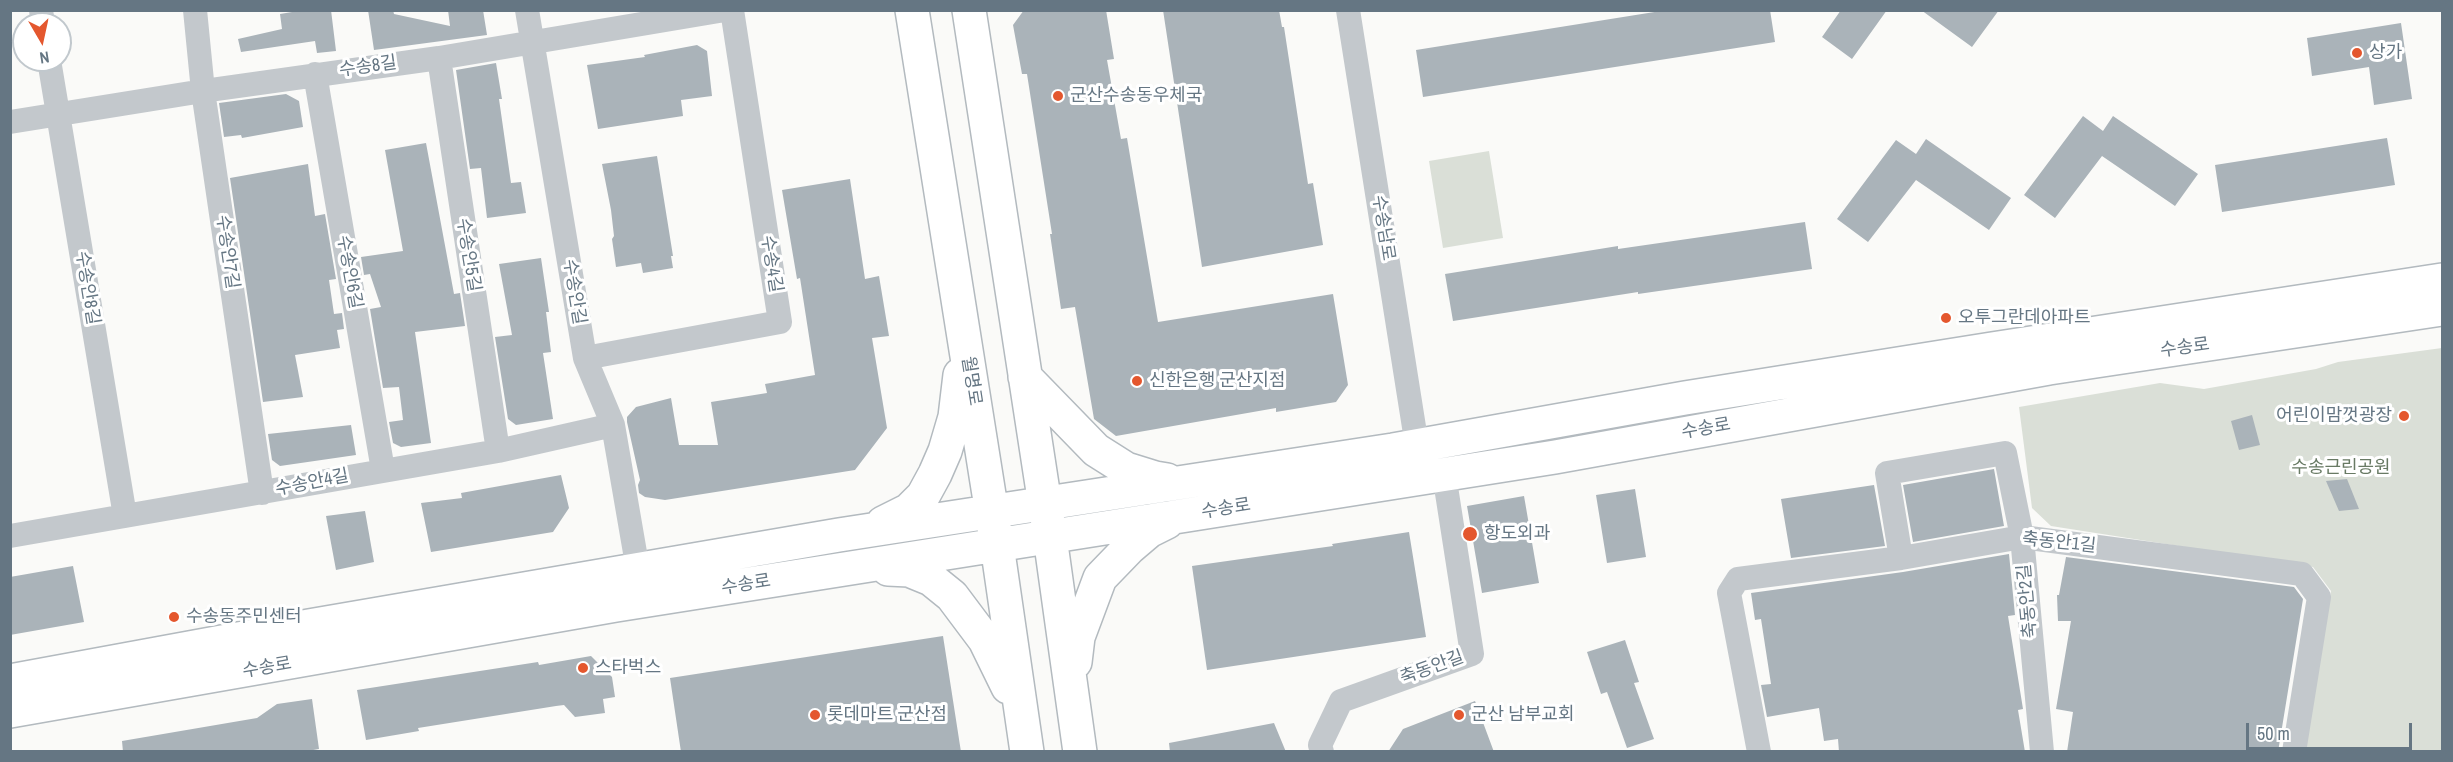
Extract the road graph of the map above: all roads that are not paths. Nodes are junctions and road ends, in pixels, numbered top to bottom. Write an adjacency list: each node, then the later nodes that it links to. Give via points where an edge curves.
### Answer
1 (195, 10): 12 (street, 수송안7길)
2 (527, 10): 8 (street, 수송안길)
3 (725, 10): 8 (street, 수송8길)
4 (732, 10): 18 (street, 수송4길, via 780,322)
5 (912, 10): 17 (street, 월명로)
6 (969, 10): 19 (street)
7 (1348, 10): 21 (street, 수송남로)
8 (533, 41): 9 (street, 수송8길); 18 (street, 수송안길)
9 (439, 58): 11 (street, 수송8길); 22 (street, 수송안5길)
10 (51, 72): 13 (street, 수송안8길)
11 (315, 74): 12 (street, 수송8길); 23 (street, 수송안6길)
12 (203, 91): 13 (street, 수송8길); 26 (street, 수송안7길)
13 (58, 115): 14 (street, 수송8길); 29 (street, 수송안8길)
14 (10, 122)
15 (2442, 280): 21 (street, 수송로, via 1685,398)
16 (2442, 309): 24 (street, 수송로, via 2049,368)
17 (962, 326): 28 (street, 월명로); 31 (street, via 955,417 935,474 923,496 909,510)
18 (585, 358): 20 (street, 수송안길)
19 (1025, 377): 25 (street, via 1096,450 1126,469); 27 (street)
20 (613, 425): 22 (street, 수송안4길); 38 (street, 수송안길)
21 (1417, 446): 25 (street, 수송로)
22 (498, 451): 23 (street, 수송안4길)
23 (383, 470): 26 (street, 수송안4길)
24 (1444, 474): 30 (street, 수송로); 44 (street, 축동안길, via 1472,654 1341,701 1320,745)
25 (1183, 482): 27 (street, 수송로)
26 (262, 493): 29 (street, 수송안4길)
27 (1045, 503): 28 (street, 수송로); 33 (street)
28 (992, 511): 31 (street, 수송로); 35 (street, 월명로)
29 (125, 516): 32 (street, 수송안4길)
30 (1178, 516): 33 (street, 수송로); 40 (street, via 1142,537 1100,578 1078,637)
31 (852, 533): 38 (street, 수송로)
32 (10, 536)
33 (1050, 537): 35 (street, 수송로); 40 (street)
34 (2022, 537): 36 (street, 축동안1길); 36 (street, 축동안2길, via 2005,453 1887,473); 46 (street, 축동안2길); 47 (street, 축동안1길, via 2302,574 2319,597)
35 (997, 545): 37 (street, 수송로); 42 (street, 월명로)
36 (1901, 558): 45 (street, 축동안1길, via 1738,579 1729,593)
37 (853, 568): 41 (street, 수송로, via 616,605); 42 (street, via 909,570 932,579 952,596 985,640)
38 (638, 570): 39 (street, 수송로)
39 (10, 681)
40 (1071, 694): 43 (street)
41 (10, 711)
42 (1026, 739)
43 (1080, 752)
44 (1322, 752)
45 (1760, 752)
46 (2042, 752)
47 (2294, 752)

